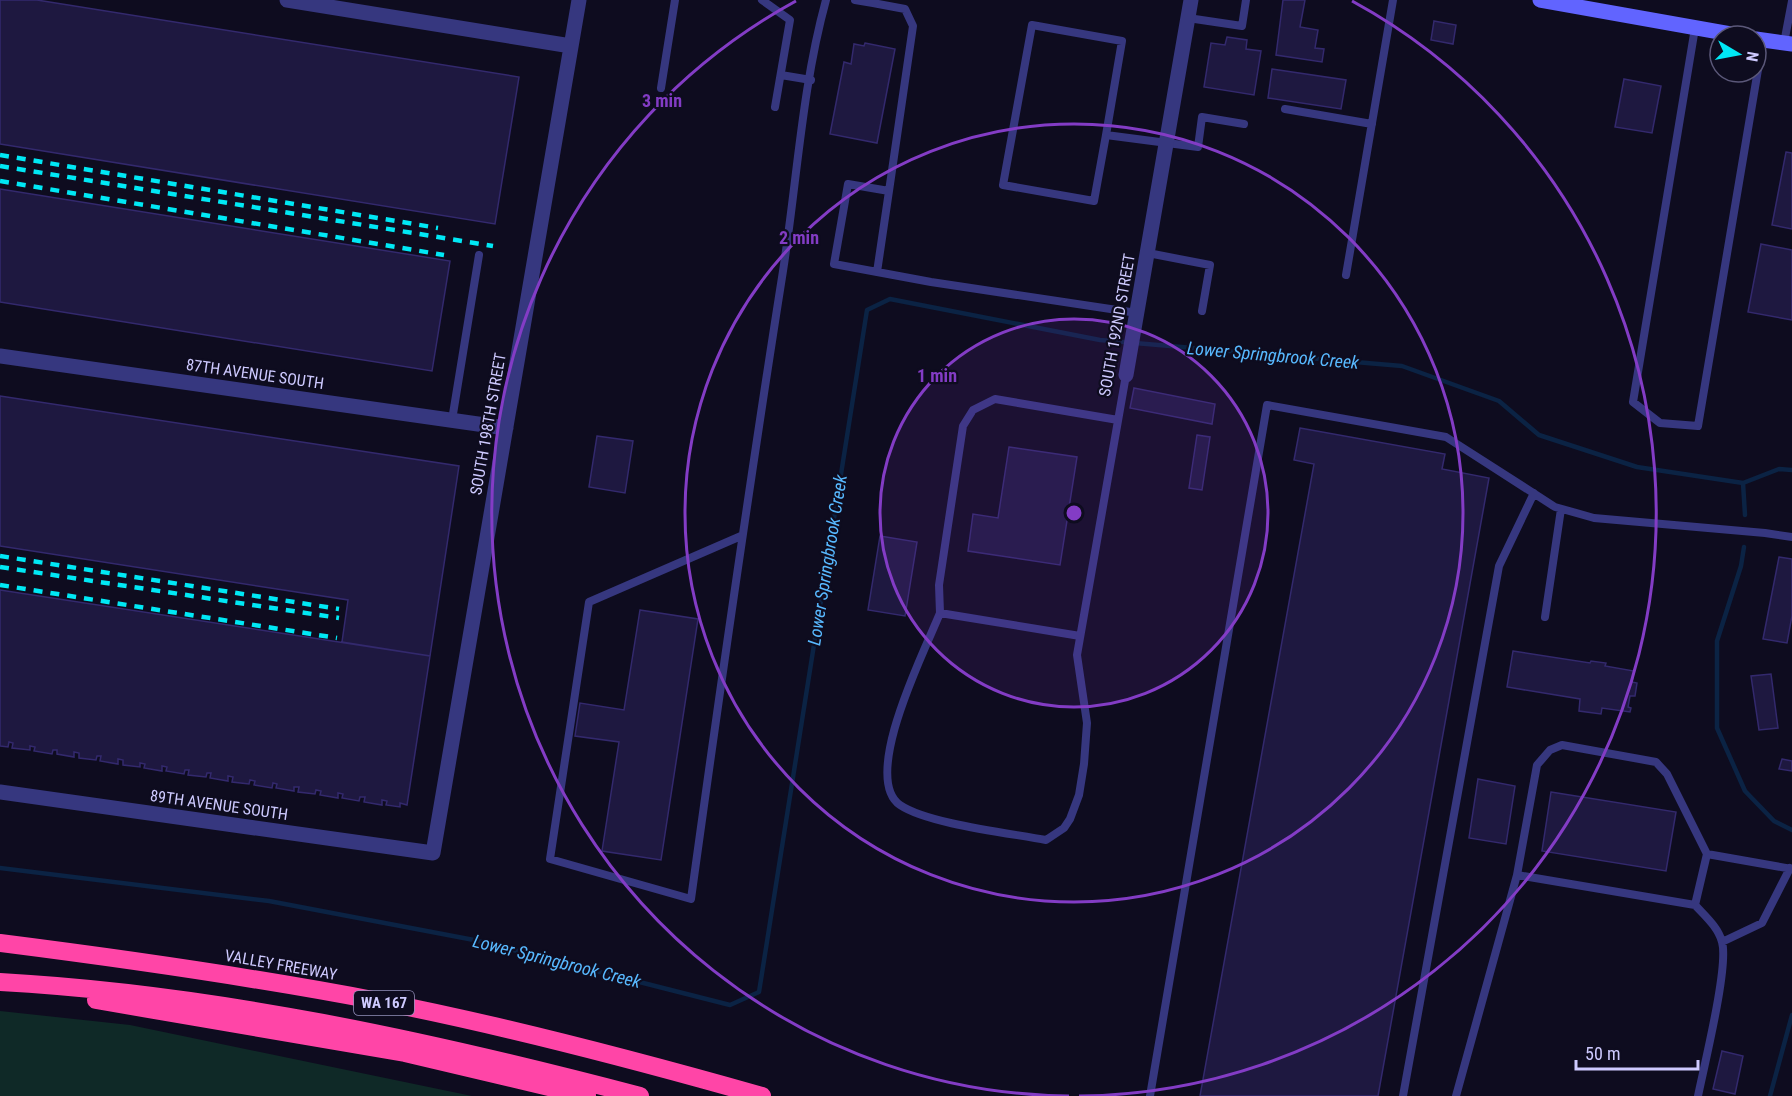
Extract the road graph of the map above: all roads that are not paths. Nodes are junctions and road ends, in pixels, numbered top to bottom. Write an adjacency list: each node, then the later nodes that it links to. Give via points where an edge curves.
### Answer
1 (287, 0): 19 (street)
2 (579, 0): 19 (street, SOUTH 198TH STREET)
3 (675, 0): 23 (lane)
4 (762, 0): 20 (lane, via 790,20)
5 (826, 0): 21 (lane)
6 (855, 0): 11 (lane)
7 (1191, 0): 14 (street, SOUTH 192ND STREET)
8 (1246, 0): 14 (lane, via 1242,27)
9 (1393, 0): 27 (lane)
10 (1540, 0): 13 (main road)
11 (873, 1): 30 (lane, via 905,9 913,27)
12 (1792, 1): 18 (lane)
13 (1604, 6): 15 (main road)
14 (1188, 18): 29 (street, SOUTH 192ND STREET)
15 (1695, 28): 16 (main road); 22 (lane, via 1633,402 1660,423 1698,426)
16 (1708, 30)
17 (1768, 40): 18 (main road)
18 (1788, 44)
19 (572, 46): 41 (street, SOUTH 198TH STREET)
20 (781, 75): 21 (lane); 24 (lane)
21 (811, 80): 44 (lane)
22 (1753, 84)
23 (661, 88)
24 (775, 107)
25 (1285, 109): 27 (lane)
26 (1244, 124): 29 (lane, via 1202,117 1198,147)
27 (1372, 124): 34 (lane)
28 (1106, 135): 28 (lane, via 1094,201 1003,185 1032,25 1122,41); 29 (lane)
29 (1167, 142): 31 (street, SOUTH 192ND STREET)
30 (889, 191): 33 (lane); 33 (lane, via 848,184 834,264)
31 (1148, 253): 35 (lane, via 1210,265); 36 (street, SOUTH 192ND STREET)
32 (479, 255): 39 (lane)
33 (877, 272): 36 (lane)
34 (1346, 275)
35 (1202, 311)
36 (1136, 319): 38 (street, SOUTH 192ND STREET)
37 (0, 356): 39 (street, 87TH AVENUE SOUTH)
38 (1126, 375): 40 (lane, SOUTH 192ND STREET)
39 (452, 420): 41 (street, 87TH AVENUE SOUTH)
40 (1118, 420): 46 (lane, via 995,399 973,410 963,426 939,585); 48 (lane, SOUTH 192ND STREET)
41 (506, 428): 50 (street, SOUTH 198TH STREET)
42 (1534, 493): 43 (lane); 61 (lane, via 1446,437 1267,405); 62 (lane, via 1499,566)
43 (1561, 509): 45 (lane, via 1594,519); 47 (lane)
44 (741, 536): 44 (lane, via 589,602 550,859 691,899)
45 (1792, 537)
46 (940, 613): 48 (lane); 48 (lane, SOUTH 192ND STREET, via 893,728 887,782 892,793 897,803 918,815 1046,840 1064,828 1079,795 1087,723 1077,655)
47 (1545, 617)
48 (1080, 636)
49 (0, 792): 50 (street, 89TH AVENUE SOUTH)
50 (433, 853)
51 (1707, 854): 52 (lane); 53 (lane, via 1667,774 1656,762 1562,746 1550,750 1537,765); 54 (lane)
52 (1791, 868): 55 (lane, via 1762,923)
53 (1517, 875): 54 (lane); 63 (lane)
54 (1695, 905): 55 (lane, via 1717,930)
55 (1722, 942): 64 (lane, via 1722,968)
56 (0, 943): 60 (highway, VALLEY FREEWAY / WA 167, via 229,975 379,1001 568,1044)
57 (0, 983): 58 (highway, via 405,1053); 59 (highway, via 83,987 318,1023 489,1058)
58 (587, 1096)
59 (640, 1096)
60 (762, 1096)
61 (1150, 1096)
62 (1403, 1096)
63 (1456, 1096)
64 (1698, 1096)

